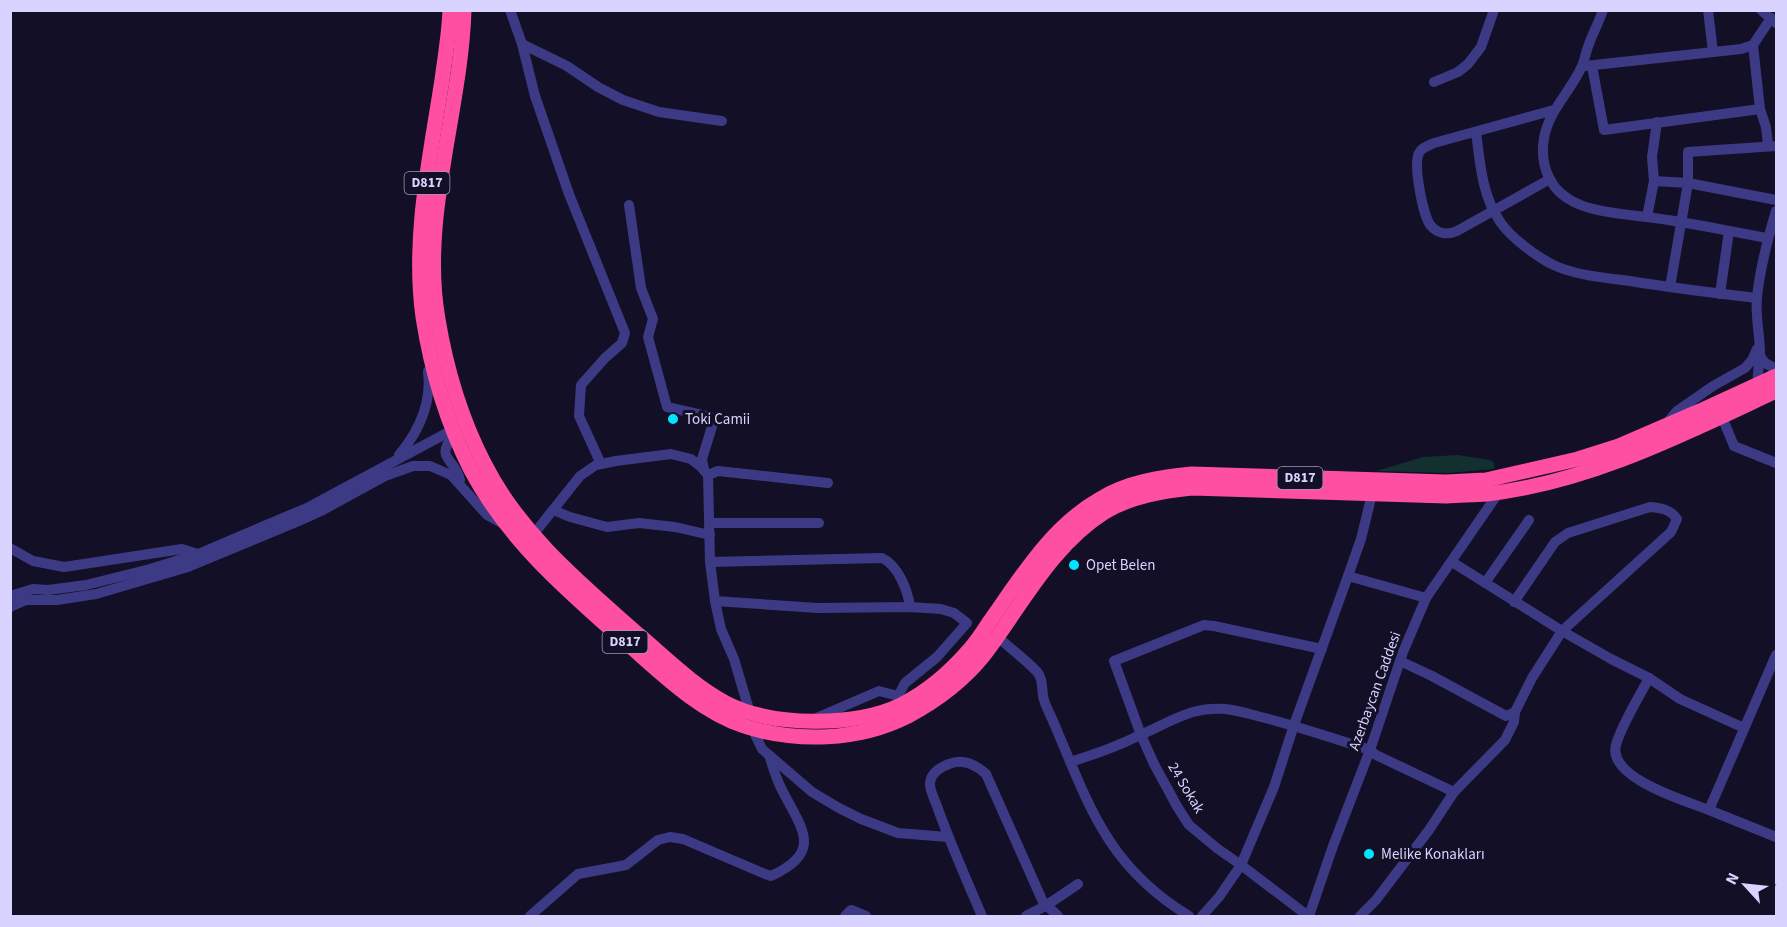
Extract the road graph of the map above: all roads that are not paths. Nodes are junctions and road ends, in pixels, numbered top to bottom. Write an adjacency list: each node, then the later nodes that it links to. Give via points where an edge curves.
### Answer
1 (450, 10): 35 (highway, D817, via 419,251 419,286)
2 (464, 10): 43 (highway, D817, via 433,263 437,317 456,395)
3 (510, 10): 9 (street)
4 (1494, 10): 13 (street, via 1481,47 1468,64)
5 (1604, 10): 12 (street, via 1589,43)
6 (1708, 10): 11 (street)
7 (1761, 10): 8 (street)
8 (1774, 21): 10 (street)
9 (522, 44): 16 (street, via 623,100 659,112); 46 (street, via 535,96 569,194 626,333 622,344 581,385 579,416)
10 (1753, 45): 11 (street); 14 (street)
11 (1713, 52): 12 (street)
12 (1587, 66): 15 (street); 17 (street, via 1604,130)
13 (1434, 82)
14 (1760, 109): 17 (street); 19 (street)
15 (1554, 110): 18 (street); 20 (street, via 1542,149)
16 (722, 121)
17 (1657, 122): 21 (street, via 1652,157)
18 (1476, 132): 25 (street, via 1482,180); 25 (street, via 1420,150 1420,192 1429,224 1446,234)
19 (1772, 146): 22 (street, via 1688,152)
20 (1550, 179): 25 (street); 27 (street, via 1577,203)
21 (1654, 181): 22 (street); 27 (street)
22 (1688, 183): 23 (street); 28 (street)
23 (1776, 200)
24 (629, 205): 47 (street, via 641,288 653,319 648,337 667,407 714,420 702,459)
25 (1494, 210): 31 (street, via 1502,224 1529,250 1559,267)
26 (1776, 211): 30 (street)
27 (1647, 217): 28 (street)
28 (1681, 223): 29 (street); 31 (street)
29 (1729, 231): 30 (street); 32 (street)
30 (1768, 238): 33 (street)
31 (1670, 287): 32 (street)
32 (1720, 294): 33 (street)
33 (1756, 298): 34 (street)
34 (1759, 351): 36 (street, via 1765,363); 37 (street); 39 (street)
35 (431, 356): 43 (highway, D817, via 443,399); 44 (street, via 425,413)
36 (1776, 369)
37 (1738, 372): 39 (street); 42 (street, via 1677,411)
38 (1776, 376): 39 (highway, D817)
39 (1759, 388): 40 (highway, D817); 41 (highway, D817); 42 (highway, D817)
40 (1776, 391)
41 (1722, 417): 45 (street, via 1734,446); 50 (highway, D817, via 1624,459)
42 (1666, 425): 77 (highway, D817, via 1578,459 1486,480 1192,474 1132,485 1101,497 1069,520 1047,543 971,649 949,671)
43 (458, 429): 44 (street); 49 (street, via 445,452); 56 (highway, D817, via 472,471); 57 (highway, D817)
44 (395, 459): 60 (street, via 331,496)
45 (1776, 463)
46 (602, 464): 47 (street, via 671,453 691,459); 52 (street, via 580,476)
47 (706, 472): 48 (street); 54 (street)
48 (828, 483)
49 (461, 484): 56 (street, via 487,515); 60 (street, via 437,468 404,468 321,511)
50 (1499, 492): 51 (highway, D817, via 1446,496); 62 (street, Azerbaycan Caddesi)
51 (1372, 494): 63 (street); 72 (highway, D817, via 1192,488 1137,498 1108,510 1078,531 1058,552)
52 (553, 510): 57 (street); 58 (street, via 607,528 639,523)
53 (1529, 520): 64 (street)
54 (710, 523): 55 (street); 58 (street)
55 (819, 523)
56 (508, 527): 79 (highway, D817, via 553,577 691,697 721,716)
57 (533, 535): 79 (highway, D817, via 563,567 673,665)
58 (710, 536): 61 (street)
59 (10, 548): 60 (street, via 33,561 64,567 182,549)
60 (202, 557): 65 (street, via 86,585); 69 (street, via 170,573 96,594 26,600)
61 (710, 562): 67 (street); 70 (street, via 882,558 890,563 905,586)
62 (1452, 562): 64 (street); 66 (street, Azerbaycan Caddesi)
63 (1348, 576): 66 (street); 73 (street)
64 (1485, 583): 68 (street)
65 (10, 596)
66 (1426, 598): 75 (street, Azerbaycan Caddesi)
67 (715, 602): 70 (street, via 817,608); 79 (street, via 720,629 734,659)
68 (1514, 602): 71 (street); 71 (street, via 1555,543 1568,533 1650,507 1673,513 1677,519 1671,532)
69 (10, 607)
70 (910, 607): 77 (street, via 942,609 967,623 937,657 905,683)
71 (1562, 631): 76 (street); 78 (street)
72 (997, 636): 77 (highway, D817, via 981,658 932,702); 85 (street, via 1039,674 1044,701)
73 (1322, 649): 80 (street); 82 (street, 24 Sokak, via 1204,626 1114,661)
74 (1776, 654): 81 (street)
75 (1400, 661): 78 (street, via 1506,716); 83 (street, Azerbaycan Caddesi)
76 (1649, 678): 81 (street, via 1680,699); 87 (street, via 1620,733 1615,748 1617,758 1623,768 1655,789)
77 (901, 706): 79 (highway, D817, via 869,716 805,723); 79 (highway, D817, via 873,730 837,736 771,733)
78 (1515, 712): 86 (street, via 1505,740)
79 (751, 721): 84 (street, via 762,749)
80 (1294, 725): 82 (street, via 1216,708 1193,712); 83 (street); 90 (street, via 1274,787)
81 (1744, 728): 87 (street)
82 (1141, 735): 85 (street); 90 (street, 24 Sokak, via 1189,825)
83 (1370, 750): 86 (street); 101 (street, Azerbaycan Caddesi)
84 (769, 755): 88 (street, via 812,792 861,819 898,833); 93 (street, via 780,788 802,825 805,838 803,851 781,872 771,876 670,837 658,840 626,865 578,874)
85 (1070, 762): 99 (street, via 1102,830 1120,856 1155,892)
86 (1454, 792): 102 (street, via 1383,892)
87 (1708, 810): 89 (street)
88 (948, 837): 92 (street, via 930,785 942,767 966,763 986,774); 96 (street)
89 (1776, 837)
90 (1241, 865): 100 (street); 101 (street, 24 Sokak)
91 (1078, 884): 92 (street)
92 (1047, 905): 97 (street); 98 (street)
93 (530, 916)
94 (845, 916): 95 (street, via 851,910)
95 (866, 916)
96 (982, 916)
97 (1026, 916)
98 (1058, 916)
99 (1189, 916)
100 (1202, 916)
101 (1309, 916)
102 (1360, 916)

